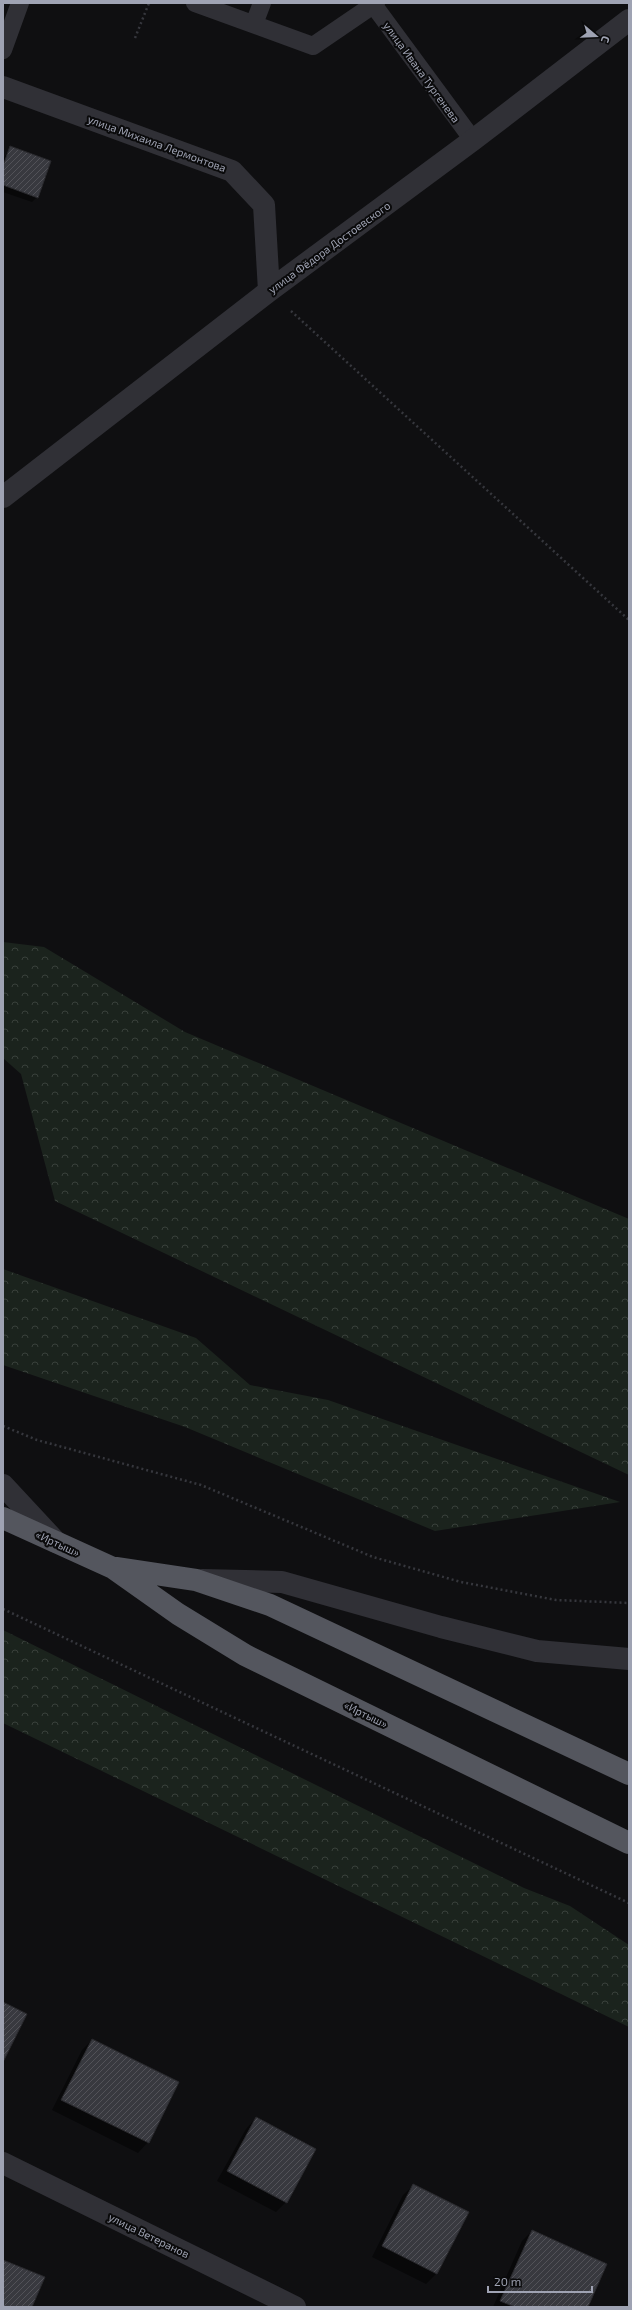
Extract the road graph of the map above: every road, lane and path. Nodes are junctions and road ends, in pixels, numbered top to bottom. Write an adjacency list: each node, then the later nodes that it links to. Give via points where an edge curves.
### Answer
1 (20, 3): 9 (lane)
2 (149, 3): 8 (path)
3 (195, 3): 7 (lane)
4 (262, 3): 7 (lane)
5 (373, 4): 7 (lane, via 313,46); 11 (lane, улица Ивана Тургенева)
6 (629, 20): 11 (street, улица Фёдора Достоевского)
7 (254, 24)
8 (135, 38)
9 (3, 50)
10 (3, 87): 12 (street, улица Михаила Лермонтова, via 232,171 264,206)
11 (473, 140): 12 (street, улица Фёдора Достоевского)
12 (269, 291): 13 (street, улица Фёдора Достоевского); 14 (path)
13 (3, 497)
14 (629, 620)
15 (3, 1426): 21 (path, via 37,1440 201,1485 373,1556 461,1582 556,1600)
16 (3, 1485): 18 (street)
17 (3, 1518): 18 (highway, «Иртыш»)
18 (56, 1542): 19 (highway, «Иртыш»)
19 (113, 1568): 20 (highway, «Иртыш»); 25 (highway, «Иртыш», via 178,1614 245,1655)
20 (196, 1580): 23 (street, via 282,1582 441,1627 537,1650); 24 (highway, «Иртыш», via 270,1605)
21 (629, 1603)
22 (3, 1609): 26 (path)
23 (629, 1659)
24 (629, 1774)
25 (629, 1843)
26 (629, 1903)
27 (3, 2163): 28 (street, улица Ветеранов)
28 (295, 2307)

